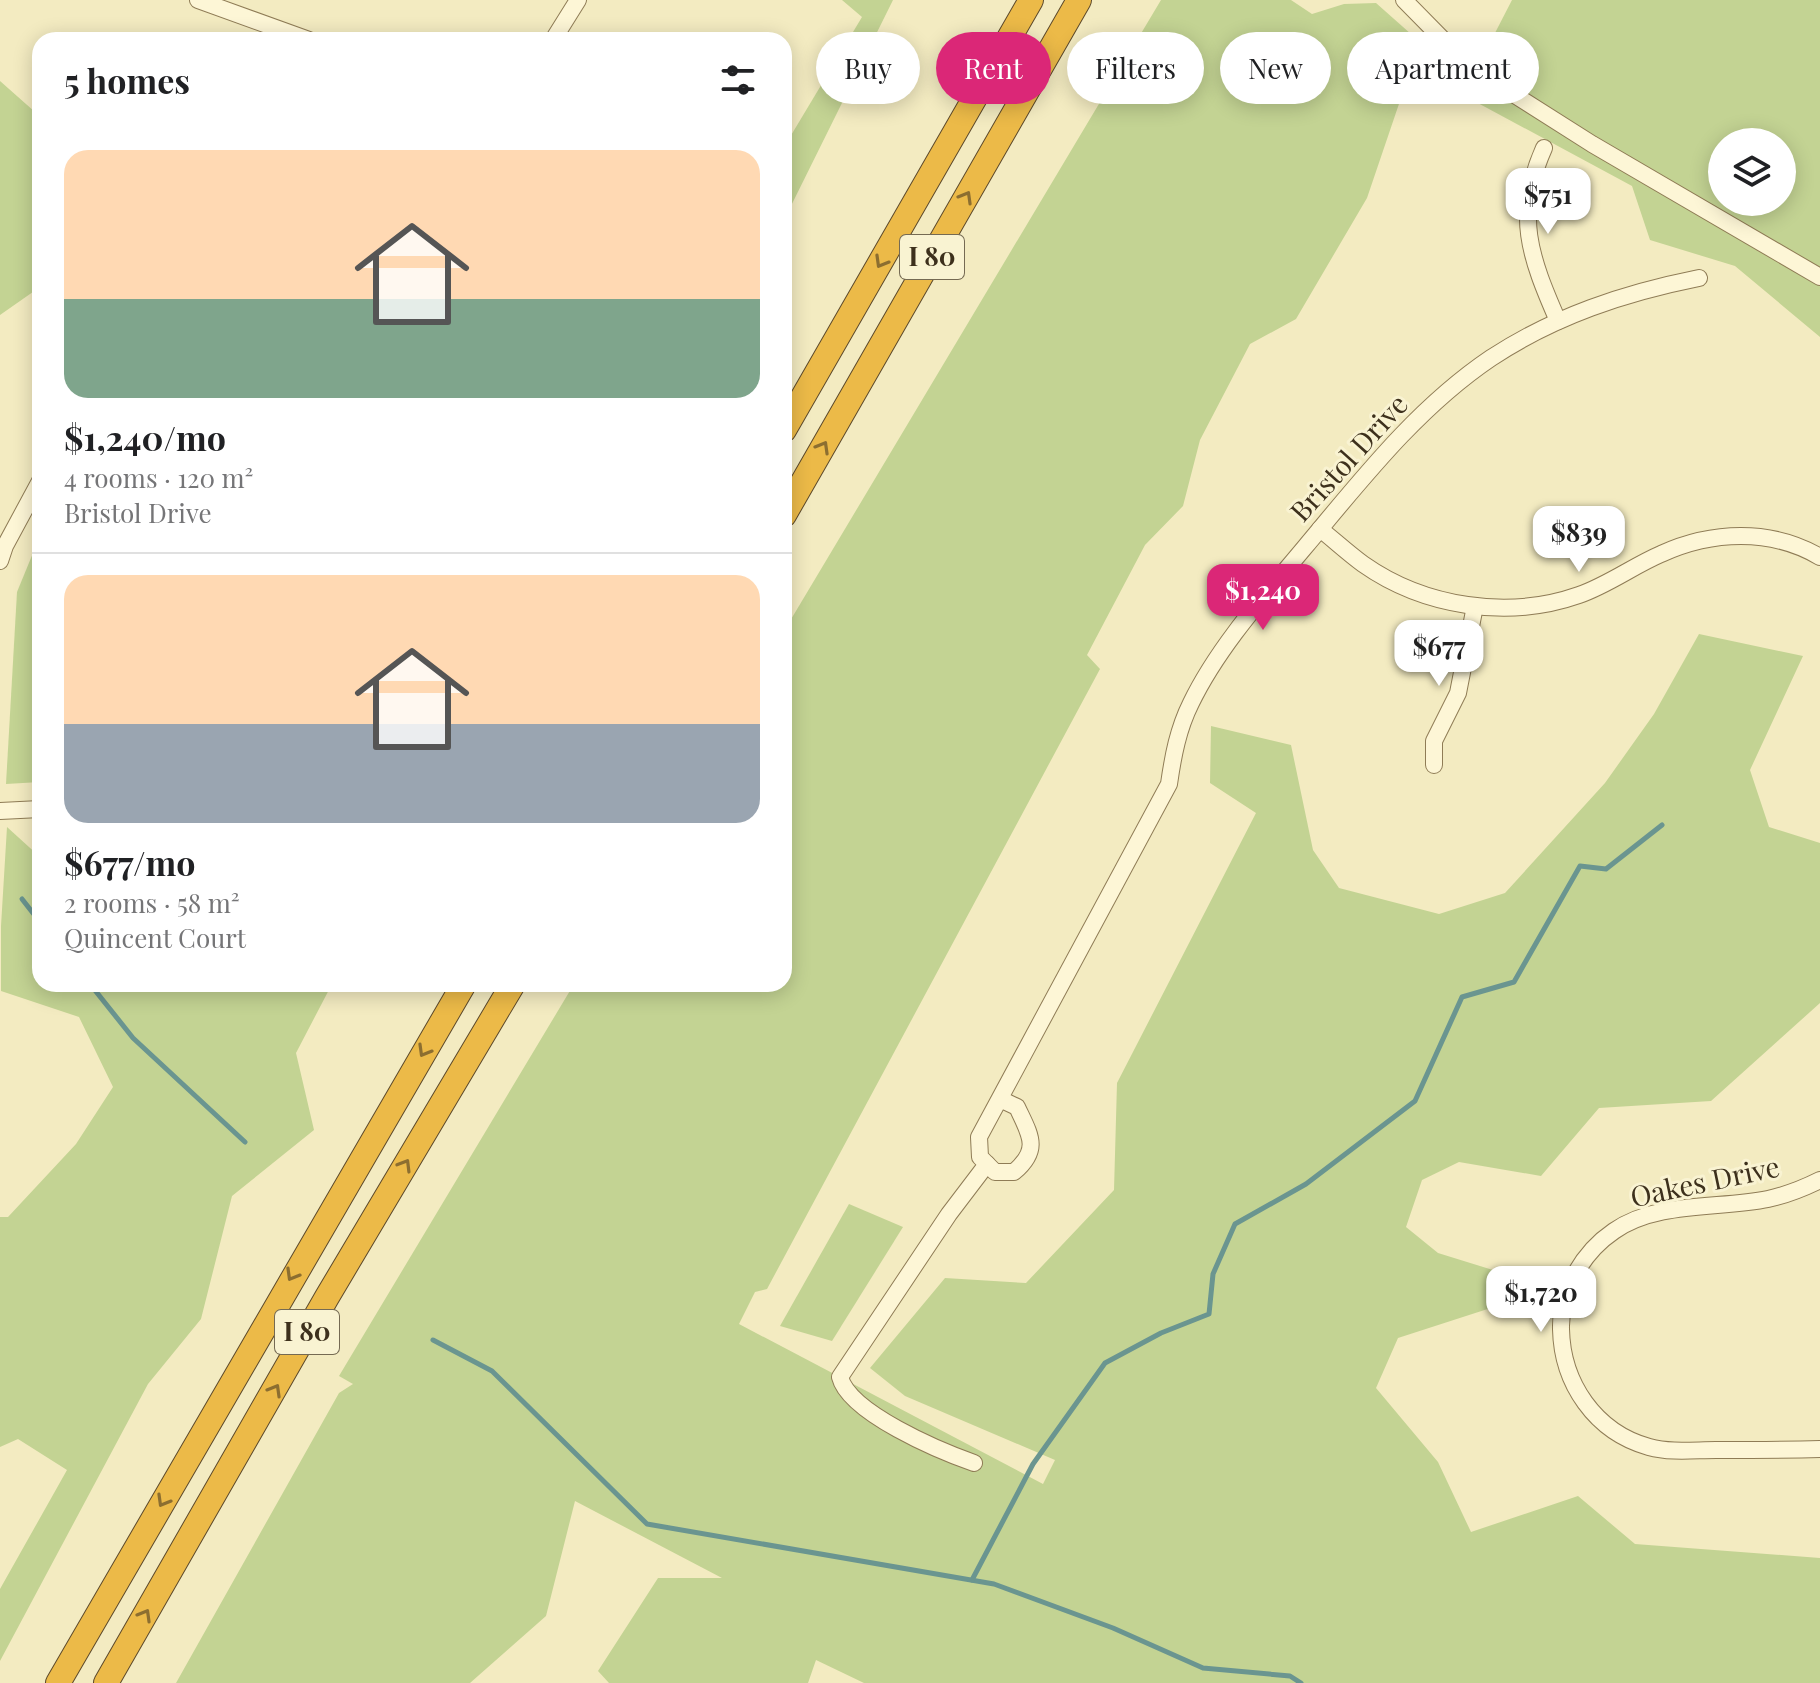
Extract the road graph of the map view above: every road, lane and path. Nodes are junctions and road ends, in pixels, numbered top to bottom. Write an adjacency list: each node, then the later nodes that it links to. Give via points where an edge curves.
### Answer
1 (198, 0): 6 (street)
2 (578, 0): 7 (street)
3 (1031, 0): 12 (highway, I 80, one-way to 12)
4 (1079, 0): 14 (highway, I 80, one-way to 4)
5 (1404, 0): 9 (street, via 1469,66)
6 (287, 32)
7 (558, 32)
8 (1544, 148): 11 (street, via 1529,189 1527,236)
9 (1820, 277)
10 (1699, 278): 11 (street, Bristol Drive, via 1607,301)
11 (1558, 321): 15 (street, Bristol Drive, via 1492,358 1423,412)
12 (792, 416)
13 (32, 497): 17 (street)
14 (792, 501)
15 (1320, 529): 18 (street, via 1391,581 1433,598); 24 (street, Bristol Drive, via 1265,595 1193,699 1181,726 1169,784)
16 (1820, 557): 18 (street, via 1769,538 1715,537 1686,543 1577,596 1511,608)
17 (0, 561)
18 (1475, 606): 19 (street, via 1458,693 1434,741)
19 (1434, 765)
20 (32, 809): 21 (street)
21 (0, 811)
22 (459, 992): 29 (highway, I 80, one-way to 29)
23 (508, 992): 30 (highway, I 80, one-way to 23)
24 (1000, 1099): 25 (street, Bristol Drive, via 979,1137 980,1157); 25 (street, via 1017,1107 1032,1140 1028,1160 1014,1172 995,1172)
25 (987, 1164): 28 (street, via 840,1377 851,1397 890,1423 943,1453)
26 (1820, 1180): 27 (street, Oakes Drive, via 1769,1199 1654,1214 1615,1230 1582,1262 1565,1299 1561,1324 1567,1369 1577,1392 1604,1424 1625,1437 1669,1450)
27 (1820, 1449)
28 (974, 1463)
29 (58, 1683)
30 (106, 1683)

